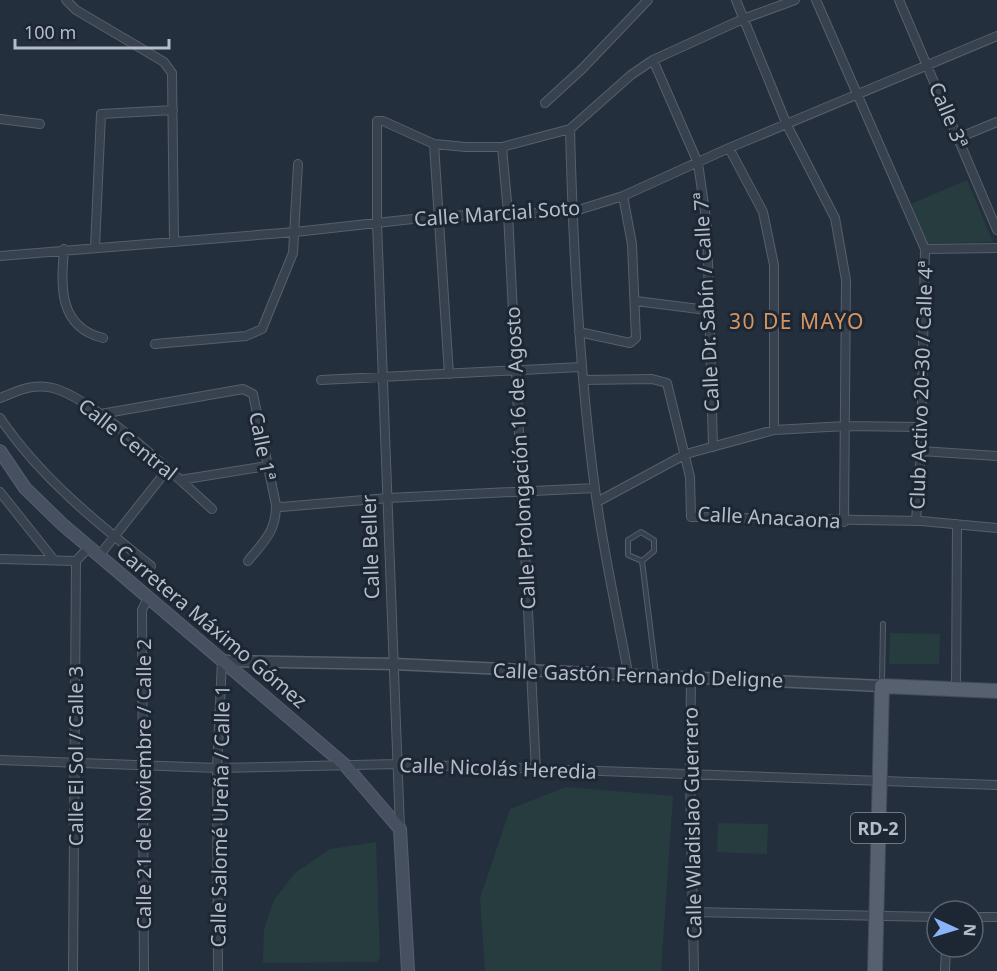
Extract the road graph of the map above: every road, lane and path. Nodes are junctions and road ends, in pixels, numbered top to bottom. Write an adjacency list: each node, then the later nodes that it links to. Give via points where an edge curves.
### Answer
1 (66, 0): 13 (street, via 76,10 169,66)
2 (648, 0): 12 (street)
3 (736, 0): 7 (street)
4 (795, 0): 7 (street)
5 (816, 0): 11 (street)
6 (899, 0): 10 (street, Calle 3ª)
7 (743, 19): 9 (street); 17 (street)
8 (997, 36): 10 (street, Calle Marcial Soto)
9 (653, 60): 18 (street); 23 (street, Calle Dr. Sabín / Calle 7ª)
10 (927, 64): 11 (street, Calle Marcial Soto); 19 (street, Calle 3ª)
11 (857, 95): 17 (street, Calle Marcial Soto); 36 (street)
12 (544, 103)
13 (173, 110): 32 (street); 33 (street, via 101,114)
14 (0, 119): 16 (street)
15 (997, 122): 19 (street)
16 (40, 123)
17 (788, 125): 22 (street, Calle Marcial Soto); 52 (street, via 835,218 846,280)
18 (570, 129): 21 (street); 26 (street)
19 (958, 138): 30 (street, Calle 3ª)
20 (434, 144): 21 (street); 28 (street); 29 (street, Calle Beller, via 383,120 376,121)
21 (502, 147): 27 (street, Calle Prolongación 16 de Agosto)
22 (729, 148): 23 (street, Calle Marcial Soto); 54 (street, via 763,212 774,266)
23 (698, 163): 25 (street, Calle Marcial Soto); 39 (street, Calle Dr. Sabín / Calle 7ª, via 706,226)
24 (298, 164): 31 (street)
25 (623, 196): 26 (street, Calle Marcial Soto); 38 (street, via 632,244)
26 (572, 212): 27 (street, Calle Marcial Soto); 40 (street)
27 (508, 213): 28 (street, Calle Marcial Soto); 44 (street, Calle Prolongación 16 de Agosto)
28 (440, 216): 29 (street, Calle Marcial Soto); 45 (street)
29 (377, 223): 31 (street, Calle Marcial Soto); 46 (street, Calle Beller)
30 (997, 230)
31 (295, 232): 32 (street, Calle Marcial Soto); 42 (street, via 290,265 262,329 246,336)
32 (174, 241): 33 (street, Calle Marcial Soto)
33 (95, 247): 35 (street, Calle Marcial Soto)
34 (997, 248): 36 (street)
35 (64, 249): 37 (street, Calle Marcial Soto); 41 (street, via 62,299 79,327 89,335)
36 (925, 249): 53 (street, Club Activo 20-30 / Calle 4ª)
37 (0, 256)
38 (636, 301): 39 (street); 40 (street, via 634,342)
39 (707, 310): 55 (street, Calle Dr. Sabín / Calle 7ª)
40 (579, 332): 43 (street)
41 (103, 338)
42 (155, 344)
43 (581, 367): 44 (street); 48 (street)
44 (515, 370): 45 (street); 65 (street, Calle Prolongación 16 de Agosto)
45 (450, 374): 46 (street)
46 (383, 377): 47 (street); 66 (street, Calle Beller)
47 (321, 380)
48 (583, 380): 58 (street, Calle Anacaona, via 652,379 668,383); 63 (street)
49 (0, 398): 50 (street, Calle Central, via 29,387 52,388)
50 (101, 414): 60 (street, Calle 1ª, via 249,389 254,394); 61 (street, Calle Central)
51 (0, 418): 74 (street, via 40,470)
52 (846, 426): 53 (street); 54 (street); 71 (street)
53 (920, 427): 57 (street, Club Activo 20-30 / Calle 4ª)
54 (774, 430): 55 (street)
55 (713, 447): 58 (street)
56 (0, 451): 75 (main road, Carretera Máximo Gómez, via 25,488)
57 (921, 451): 59 (street); 70 (street, Club Activo 20-30 / Calle 4ª)
58 (686, 454): 67 (street); 71 (street, Calle Anacaona, via 691,517)
59 (997, 456)
60 (267, 466): 62 (street); 68 (street, Calle 1ª)
61 (167, 470): 62 (street, Calle Central); 74 (street)
62 (180, 480): 69 (street, Calle Central)
63 (595, 488): 65 (street); 67 (street)
64 (0, 492): 78 (street)
65 (521, 492): 66 (street); 87 (street, Calle Prolongación 16 de Agosto)
66 (388, 498): 68 (street); 86 (street, Calle Beller)
67 (597, 502): 88 (street)
68 (276, 505): 80 (street, via 273,530)
69 (212, 509)
70 (916, 521): 71 (street, Calle Anacaona); 72 (street, Calle Anacaona)
71 (844, 522)
72 (957, 524): 73 (street, Calle Anacaona); 92 (street)
73 (997, 528)
74 (114, 537): 76 (street); 82 (street)
75 (89, 547): 76 (main road, Carretera Máximo Gómez); 79 (street)
76 (99, 556): 83 (main road, Carretera Máximo Gómez)
77 (0, 559): 78 (street)
78 (54, 560): 79 (street)
79 (76, 561): 95 (street, Calle El Sol / Calle 3)
80 (248, 561)
81 (642, 561): 81 (lane, via 654,551 654,540 641,532 627,540 628,555); 89 (lane)
82 (151, 566)
83 (148, 598): 85 (main road, Carretera Máximo Gómez); 98 (street, Calle 21 de Noviembre / Calle 2, via 142,610)
84 (883, 624): 91 (lane)
85 (222, 661): 86 (street, Calle Gastón Fernando Deligne); 97 (main road, Carretera Máximo Gómez); 99 (street, Calle Salomé Ureña / Calle 1)
86 (394, 664): 87 (street, Calle Gastón Fernando Deligne); 96 (street, Calle Beller)
87 (529, 670): 88 (street, Calle Gastón Fernando Deligne); 100 (street, Calle Prolongación 16 de Agosto)
88 (628, 673): 89 (street, Calle Gastón Fernando Deligne)
89 (656, 674): 90 (street, Calle Gastón Fernando Deligne)
90 (691, 676): 91 (street, Calle Gastón Fernando Deligne); 101 (street, Calle Wladislao Guerrero)
91 (882, 686): 92 (main road); 102 (main road, RD-2)
92 (956, 689): 93 (main road)
93 (997, 691)
94 (0, 760): 95 (street, Calle Nicolás Heredia)
95 (75, 764): 98 (street, Calle Nicolás Heredia); 108 (street, Calle El Sol / Calle 3)
96 (398, 764): 97 (street, Calle Nicolás Heredia); 100 (street, Calle Nicolás Heredia); 104 (street, Calle Beller)
97 (345, 765): 99 (street, Calle Nicolás Heredia); 104 (main road, Carretera Máximo Gómez)
98 (142, 767): 99 (street, Calle Nicolás Heredia); 109 (street, Calle 21 de Noviembre / Calle 2)
99 (217, 768): 110 (street, Calle Salomé Ureña / Calle 1)
100 (537, 770): 101 (street, Calle Nicolás Heredia)
101 (690, 775): 102 (street, Calle Nicolás Heredia); 105 (street, Calle Wladislao Guerrero)
102 (879, 783): 103 (street, Calle Nicolás Heredia); 106 (main road, RD-2)
103 (997, 785)
104 (400, 829): 111 (main road, Calle Beller)
105 (692, 912): 106 (street); 112 (street, Calle Wladislao Guerrero)
106 (876, 916): 107 (street); 113 (main road, RD-2)
107 (925, 917)
108 (73, 971)
109 (144, 971)
110 (218, 971)
111 (408, 971)
112 (694, 971)
113 (875, 971)

